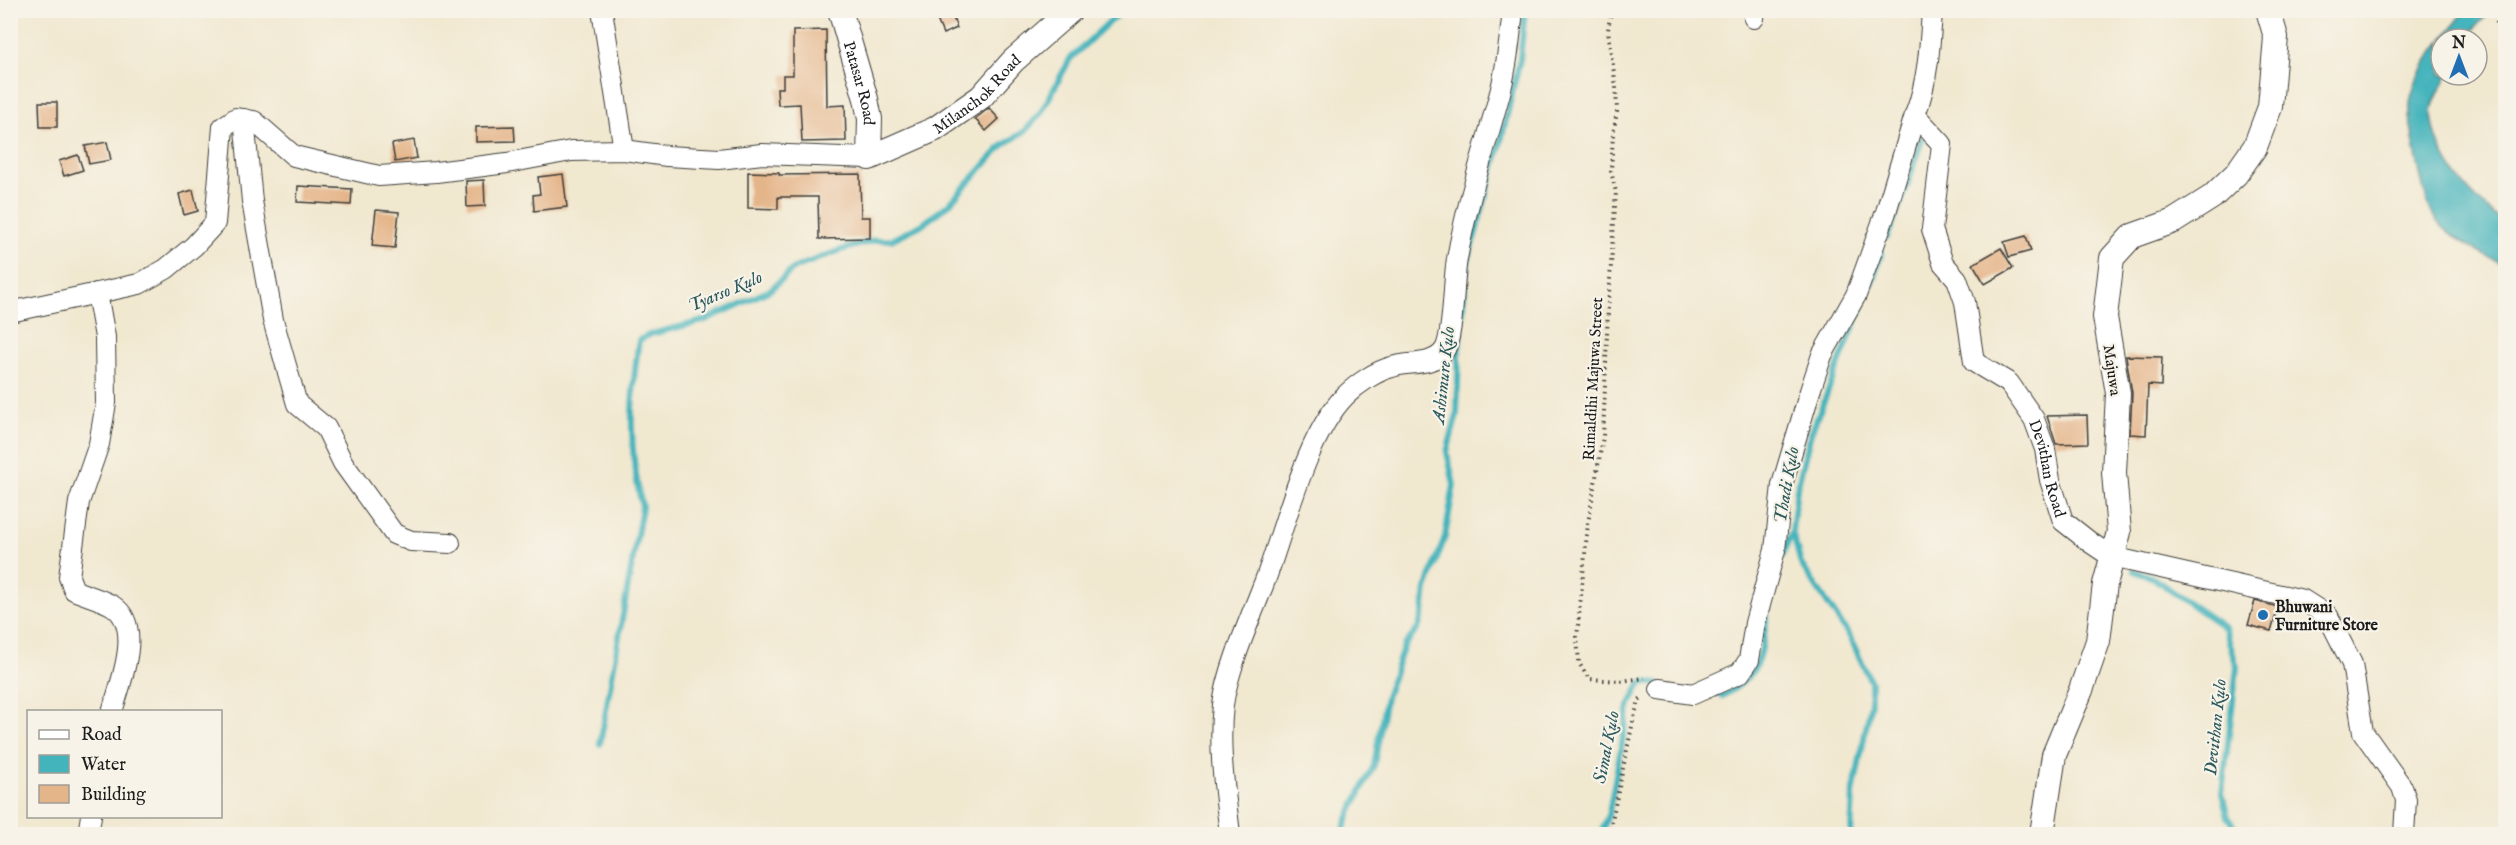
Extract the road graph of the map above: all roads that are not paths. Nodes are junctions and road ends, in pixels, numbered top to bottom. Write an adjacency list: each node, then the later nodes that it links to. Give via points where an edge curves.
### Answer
1 (602, 10): 9 (street)
2 (840, 10): 10 (street, Patasar Road, via 870,119)
3 (1071, 10): 10 (street, Milanchok Road, via 1013,61 981,97 935,129)
4 (1513, 10): 19 (street, via 1508,57 1463,223 1444,351 1424,363 1392,366 1365,380 1345,396 1323,423 1238,653 1224,701 1221,731)
5 (1932, 10): 7 (street, via 1930,54)
6 (2268, 10): 14 (street, Majuwa, via 2276,37 2270,107 2255,147 2236,174 2212,197 2174,221 2132,236 2112,258 2105,317 2118,393 2114,473 2119,532)
7 (1917, 118): 14 (street, Devithan Road, via 1942,144 1932,230 1943,263 1957,279 1965,302 1974,362 2009,383 2034,418 2063,521); 15 (street, via 1856,294 1822,355 1809,391 1782,485 1775,550 1749,660 1740,673 1693,694)
8 (244, 119): 9 (street, via 254,121 294,156 379,176 460,169 571,151); 11 (street, via 236,118 223,127 214,223 166,269 139,284); 13 (street, via 252,201 273,320 297,404 327,428 343,463 394,534 411,541)
9 (624, 150): 10 (street, via 719,159 762,154)
10 (869, 158)
11 (97, 293): 12 (street); 16 (street, via 105,337 106,403 99,444 79,502 69,577 74,590 116,608 127,627 129,650)
12 (10, 312)
13 (450, 543)
14 (2112, 557): 20 (street, Majuwa, via 2098,640 2054,755); 21 (street, Devithan Road, via 2303,600 2328,616 2352,664 2363,732 2402,787 2406,800)
15 (1658, 684)
16 (112, 710)
17 (91, 818): 18 (street)
18 (88, 834)
19 (1230, 834)
20 (2042, 834)
21 (2404, 834)

